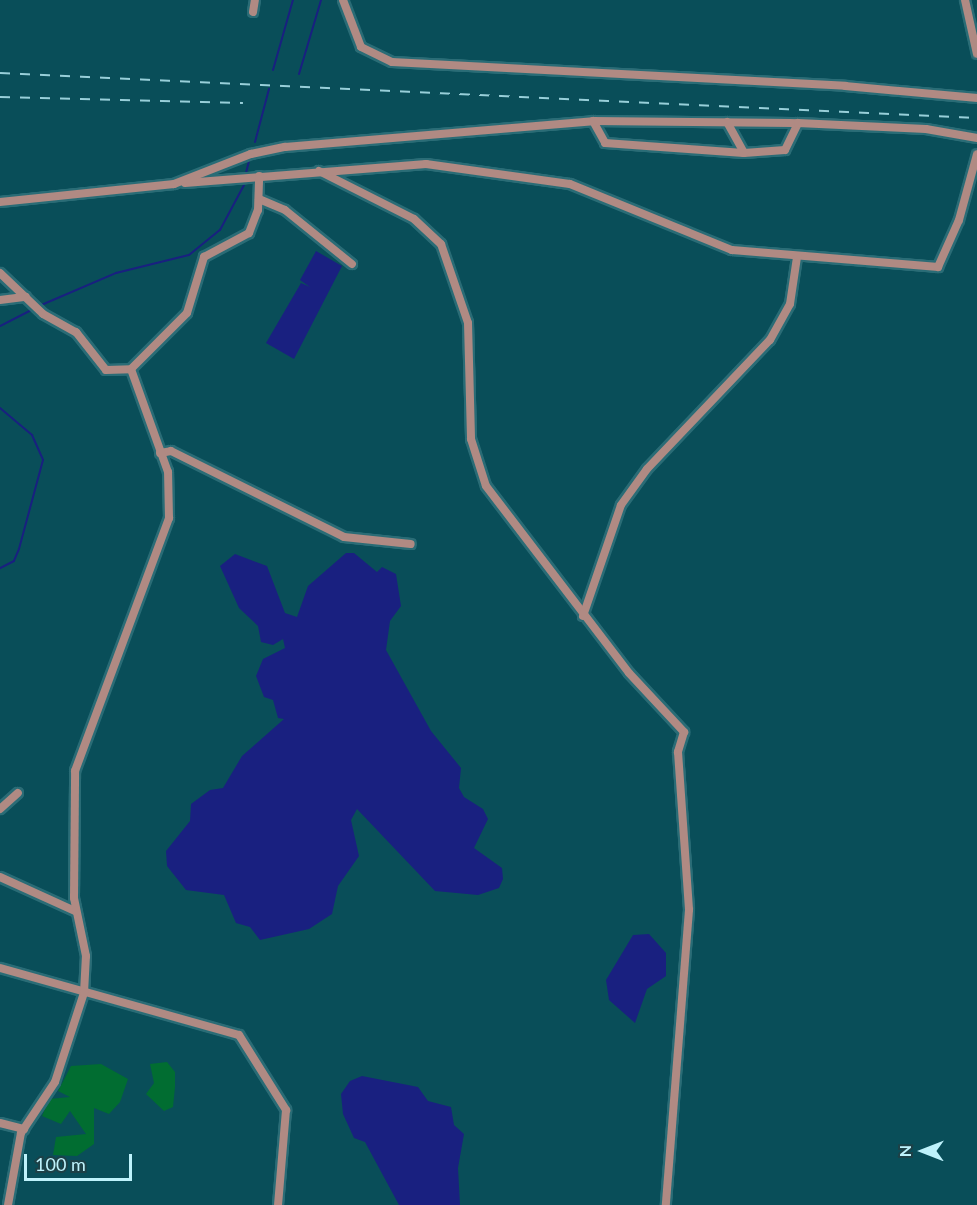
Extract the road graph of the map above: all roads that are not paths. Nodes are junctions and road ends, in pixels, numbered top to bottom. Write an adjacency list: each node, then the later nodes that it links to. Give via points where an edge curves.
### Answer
1 (255, 0): 4 (street)
2 (343, 0): 6 (street, via 361,47 392,62 845,86)
3 (965, 0): 5 (street)
4 (253, 12)
5 (977, 54)
6 (977, 98)
7 (593, 121): 8 (street); 11 (street, via 605,143); 15 (street, via 285,147 251,154)
8 (727, 122): 9 (street); 11 (street)
9 (798, 123): 10 (street, via 926,129); 11 (street, via 785,150)
10 (977, 138)
11 (744, 153)
12 (977, 154): 18 (street, via 959,220 939,267)
13 (319, 171): 14 (street); 18 (street, via 426,164 570,184 718,246); 26 (street, via 414,219 441,244 468,323 474,460 500,510)
14 (259, 176): 15 (street); 16 (street)
15 (174, 184): 17 (street)
16 (259, 199): 19 (street, via 294,215); 23 (street, via 249,233 204,257 187,313)
17 (0, 202)
18 (797, 256): 26 (street, via 790,304 770,340 647,469 621,505)
19 (352, 264)
20 (0, 273): 21 (street)
21 (29, 299): 22 (street); 23 (street, via 43,314 76,332 105,370)
22 (0, 300)
23 (131, 369): 24 (street)
24 (160, 453): 25 (street, via 171,451 344,537); 30 (street, via 168,472 169,518 74,778)
25 (411, 544)
26 (584, 616): 37 (street, via 684,732 678,752 689,910)
27 (18, 793): 28 (street)
28 (0, 809)
29 (0, 877): 30 (street)
30 (75, 911): 32 (street, via 86,956)
31 (0, 968): 32 (street, via 60,981)
32 (84, 993): 34 (street, via 55,1082); 36 (street, via 221,1026 239,1035 286,1110)
33 (0, 1123): 34 (street)
34 (24, 1129): 35 (street)
35 (8, 1205)
36 (278, 1205)
37 (666, 1205)

